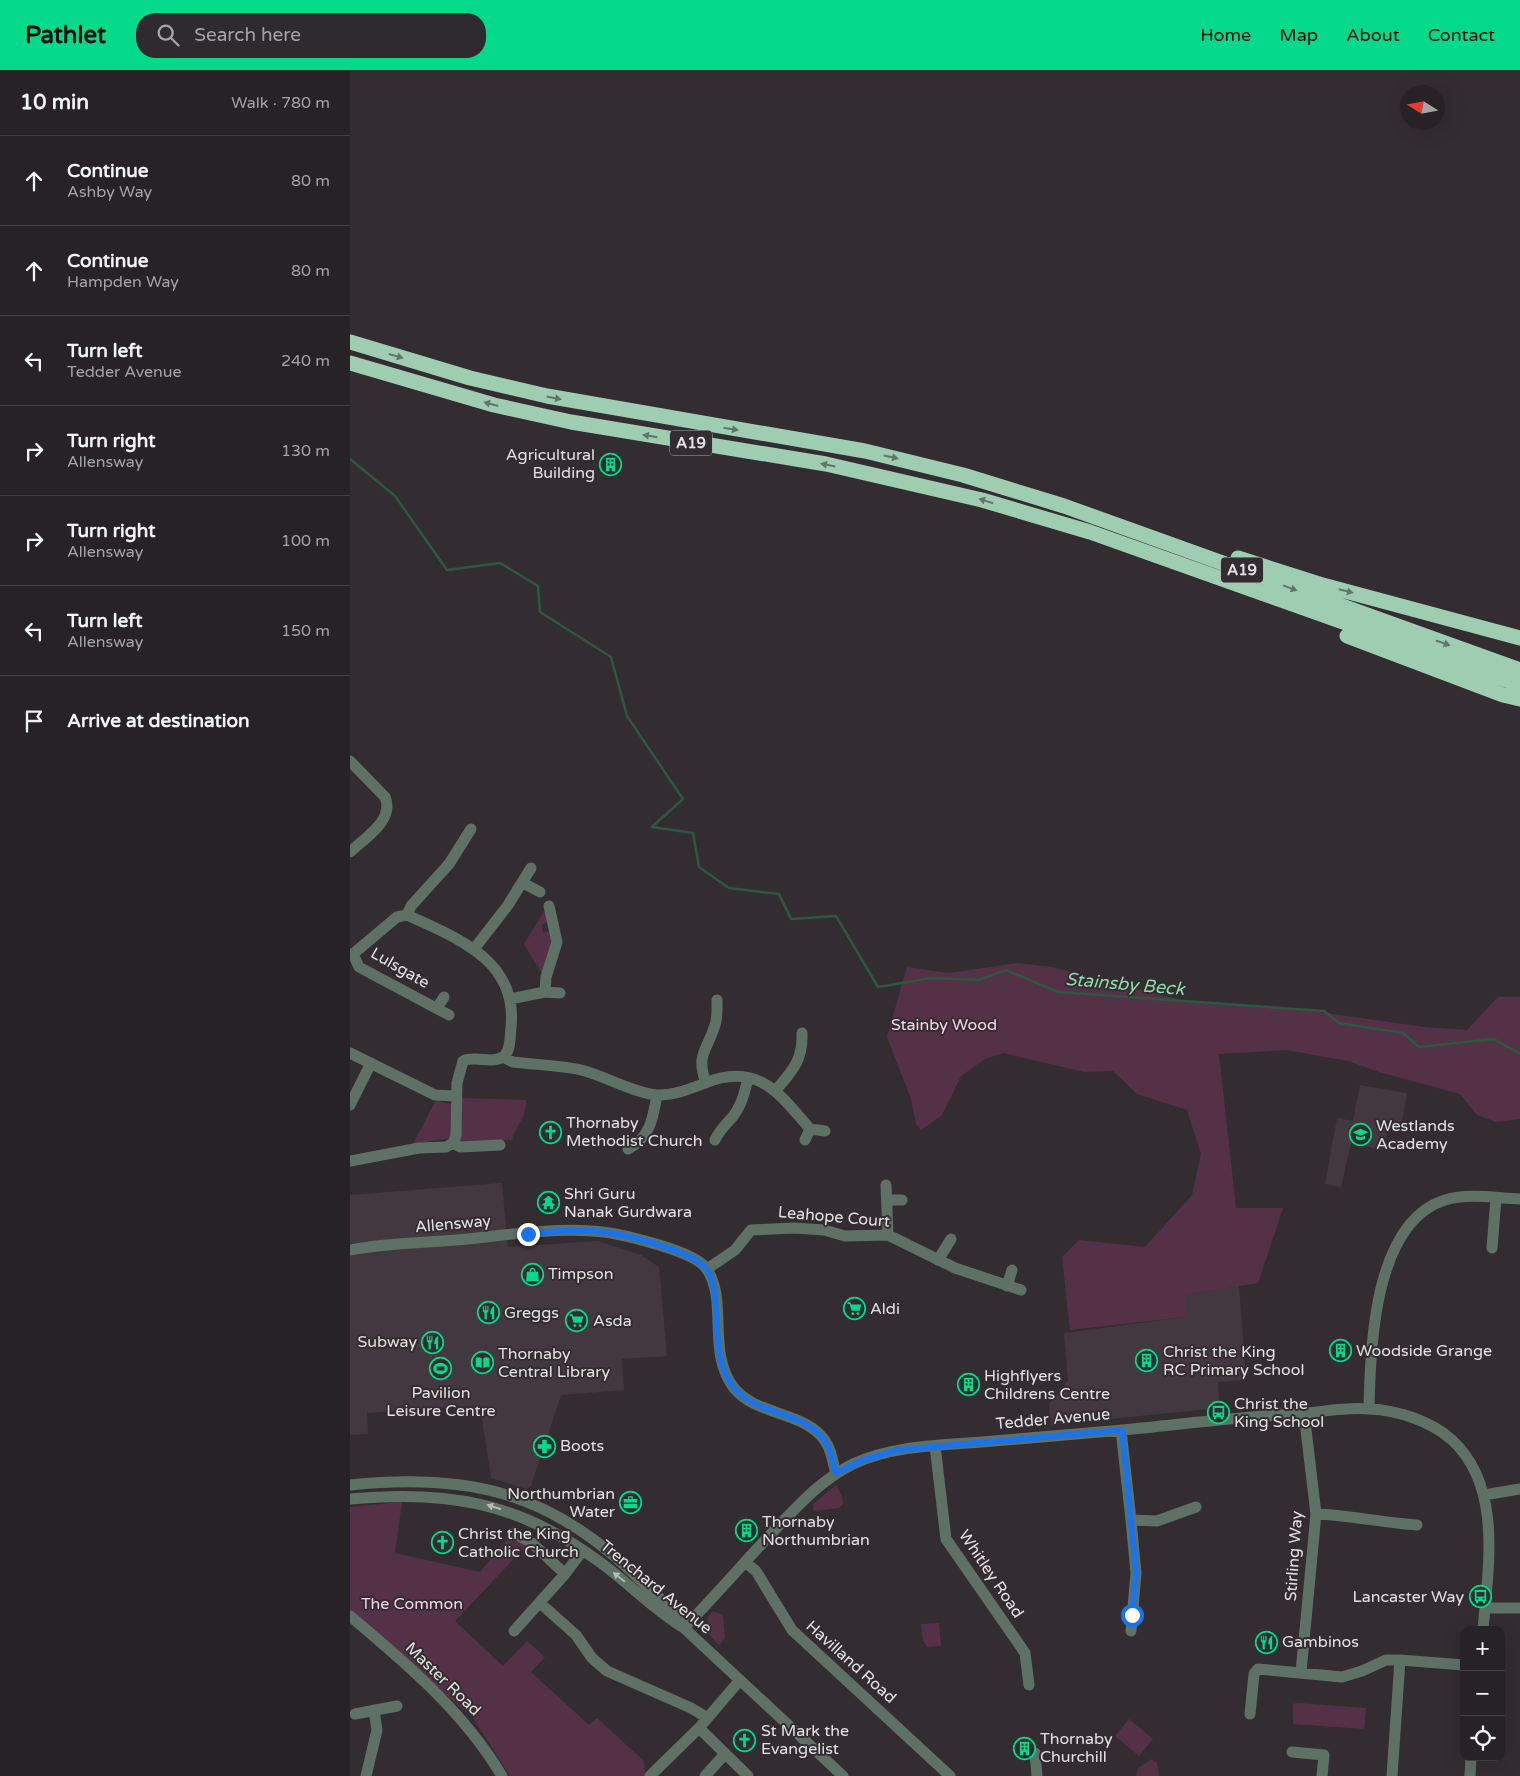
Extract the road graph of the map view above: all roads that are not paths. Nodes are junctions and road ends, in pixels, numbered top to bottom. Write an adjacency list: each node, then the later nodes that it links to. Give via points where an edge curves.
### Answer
1 (350, 342): 3 (highway, A19, one-way to 3, via 470,378 547,396 865,452)
2 (350, 363): 4 (highway, A19, one-way to 2, via 912,482 826,464 639,434 494,405)
3 (962, 475): 5 (highway, one-way to 5, via 1019,483 1255,564); 9 (highway, A19, one-way to 9, via 1064,506)
4 (1033, 516): 8 (highway, A19, via 1098,535); 11 (highway, via 1494,691)
5 (1473, 626): 6 (highway); 7 (highway)
6 (1520, 638)
7 (1520, 642)
8 (1404, 645): 10 (highway, A19); 11 (highway)
9 (1520, 670)
10 (1520, 685)
11 (1520, 698)
12 (350, 761): 14 (street, via 388,804 386,817)
13 (464, 834): 19 (street, via 449,864 411,906)
14 (350, 852)
15 (531, 868): 16 (street)
16 (523, 883): 17 (street); 20 (street)
17 (540, 892)
18 (550, 906): 22 (street, via 549,926 557,942 546,977)
19 (407, 915): 20 (street); 21 (street, via 398,917)
20 (474, 949): 25 (street, via 488,959 501,977)
21 (352, 954): 27 (street, Lulsgate, via 359,967)
22 (545, 992): 23 (street); 25 (street)
23 (560, 993)
24 (444, 997): 27 (street, Lulsgate)
25 (510, 999): 33 (street, via 512,1014 508,1051)
26 (717, 1000): 30 (street)
27 (437, 1008): 28 (street, Lulsgate)
28 (449, 1014)
29 (705, 1015): 30 (street)
30 (717, 1017): 36 (street, via 703,1051 701,1068)
31 (802, 1033): 37 (street, via 802,1049 795,1068)
32 (350, 1053): 34 (street)
33 (503, 1057): 38 (street, via 513,1062 584,1071); 39 (street, via 464,1061)
34 (371, 1063): 39 (street, via 435,1095); 40 (street)
35 (748, 1078): 36 (street, via 731,1077); 37 (street); 42 (street, via 742,1102 733,1117 716,1124)
36 (706, 1083): 38 (street, via 689,1091)
37 (776, 1090): 41 (street, via 807,1134)
38 (657, 1095): 45 (street, via 643,1147)
39 (456, 1096): 43 (street, via 456,1136)
40 (350, 1105)
41 (825, 1131)
42 (715, 1140)
43 (453, 1143): 44 (street, via 460,1147); 46 (street, via 446,1147 419,1148)
44 (500, 1145)
45 (628, 1149)
46 (350, 1161)
47 (886, 1185): 50 (street)
48 (1496, 1198): 49 (street); 54 (street); 61 (street, via 1466,1196 1445,1200 1424,1209 1404,1230 1391,1252 1375,1322)
49 (1520, 1199)
50 (886, 1200): 51 (street); 52 (street)
51 (902, 1200)
52 (888, 1235): 56 (street, Leahope Court); 57 (street, Leahope Court, via 845,1236 824,1230 794,1228 752,1230 735,1250)
53 (951, 1240): 56 (street)
54 (1492, 1248)
55 (350, 1250): 57 (street, Allensway, via 591,1231 647,1242 681,1254)
56 (938, 1260): 59 (street, Leahope Court)
57 (707, 1270): 65 (street, via 714,1292 720,1356 728,1379 747,1399 797,1420 821,1436)
58 (1012, 1270): 59 (street)
59 (1007, 1286): 60 (street, Leahope Court)
60 (1021, 1290)
61 (1369, 1408): 62 (street, Tedder Avenue); 70 (street, Tedder Avenue, via 1398,1413 1428,1424 1451,1439 1466,1457)
62 (1304, 1413): 63 (street, Tedder Avenue); 73 (street, Stirling Way)
63 (1122, 1430): 64 (street, Tedder Avenue); 74 (street)
64 (935, 1446): 65 (street, Tedder Avenue, via 898,1450 866,1459); 93 (street, Whitley Road, via 946,1539 1025,1653)
65 (836, 1473): 78 (street, Tedder Avenue, via 794,1509)
66 (390, 1481): 67 (street, Trenchard Avenue); 69 (street); 80 (street, Trenchard Avenue, via 438,1482 484,1488 538,1506 572,1524 606,1549)
67 (350, 1485)
68 (1520, 1489): 70 (street)
69 (392, 1495): 71 (street, Trenchard Avenue); 77 (street, Trenchard Avenue, one-way to 69, via 542,1525 484,1504 436,1496)
70 (1484, 1495): 82 (street, via 1488,1542)
71 (350, 1499)
72 (1196, 1507): 74 (street, via 1157,1521)
73 (1316, 1514): 75 (street); 91 (street, Stirling Way)
74 (1131, 1520): 88 (street, via 1136,1572)
75 (1417, 1525)
76 (514, 1533): 79 (street, via 532,1543)
77 (583, 1550): 79 (street); 80 (street, Trenchard Avenue, one-way to 77)
78 (745, 1562): 86 (street, Tedder Avenue); 110 (street, Havilland Road, via 756,1571 792,1630)
79 (565, 1574): 81 (street)
80 (637, 1585): 86 (street, Trenchard Avenue, via 664,1616)
81 (540, 1603): 87 (street); 98 (street, via 576,1635 592,1658 607,1672)
82 (1485, 1608): 83 (street); 85 (street)
83 (1520, 1608)
84 (350, 1616): 105 (street, Master Road, via 460,1716)
85 (1483, 1626)
86 (684, 1628): 92 (street, Trenchard Avenue)
87 (514, 1631)
88 (1131, 1631)
89 (1400, 1660): 90 (street); 91 (street, via 1386,1660 1342,1677); 113 (street)
90 (1460, 1665)
91 (1301, 1672): 97 (street, via 1255,1670)
92 (740, 1680): 98 (street); 109 (street, Trenchard Avenue)
93 (1029, 1685)
94 (397, 1706): 95 (street)
95 (374, 1710): 96 (street); 104 (street, via 377,1730)
96 (355, 1714)
97 (1250, 1714)
98 (706, 1717): 99 (street)
99 (699, 1728): 102 (street); 106 (street)
100 (1292, 1752): 112 (street, via 1324,1755)
101 (1035, 1753): 111 (street)
102 (725, 1754): 107 (street); 108 (street)
103 (1471, 1761): 114 (street)
104 (366, 1776)
105 (502, 1776)
106 (650, 1776)
107 (705, 1776)
108 (748, 1776)
109 (843, 1776)
110 (950, 1776)
111 (1037, 1776)
112 (1322, 1776)
113 (1392, 1776)
114 (1470, 1776)

